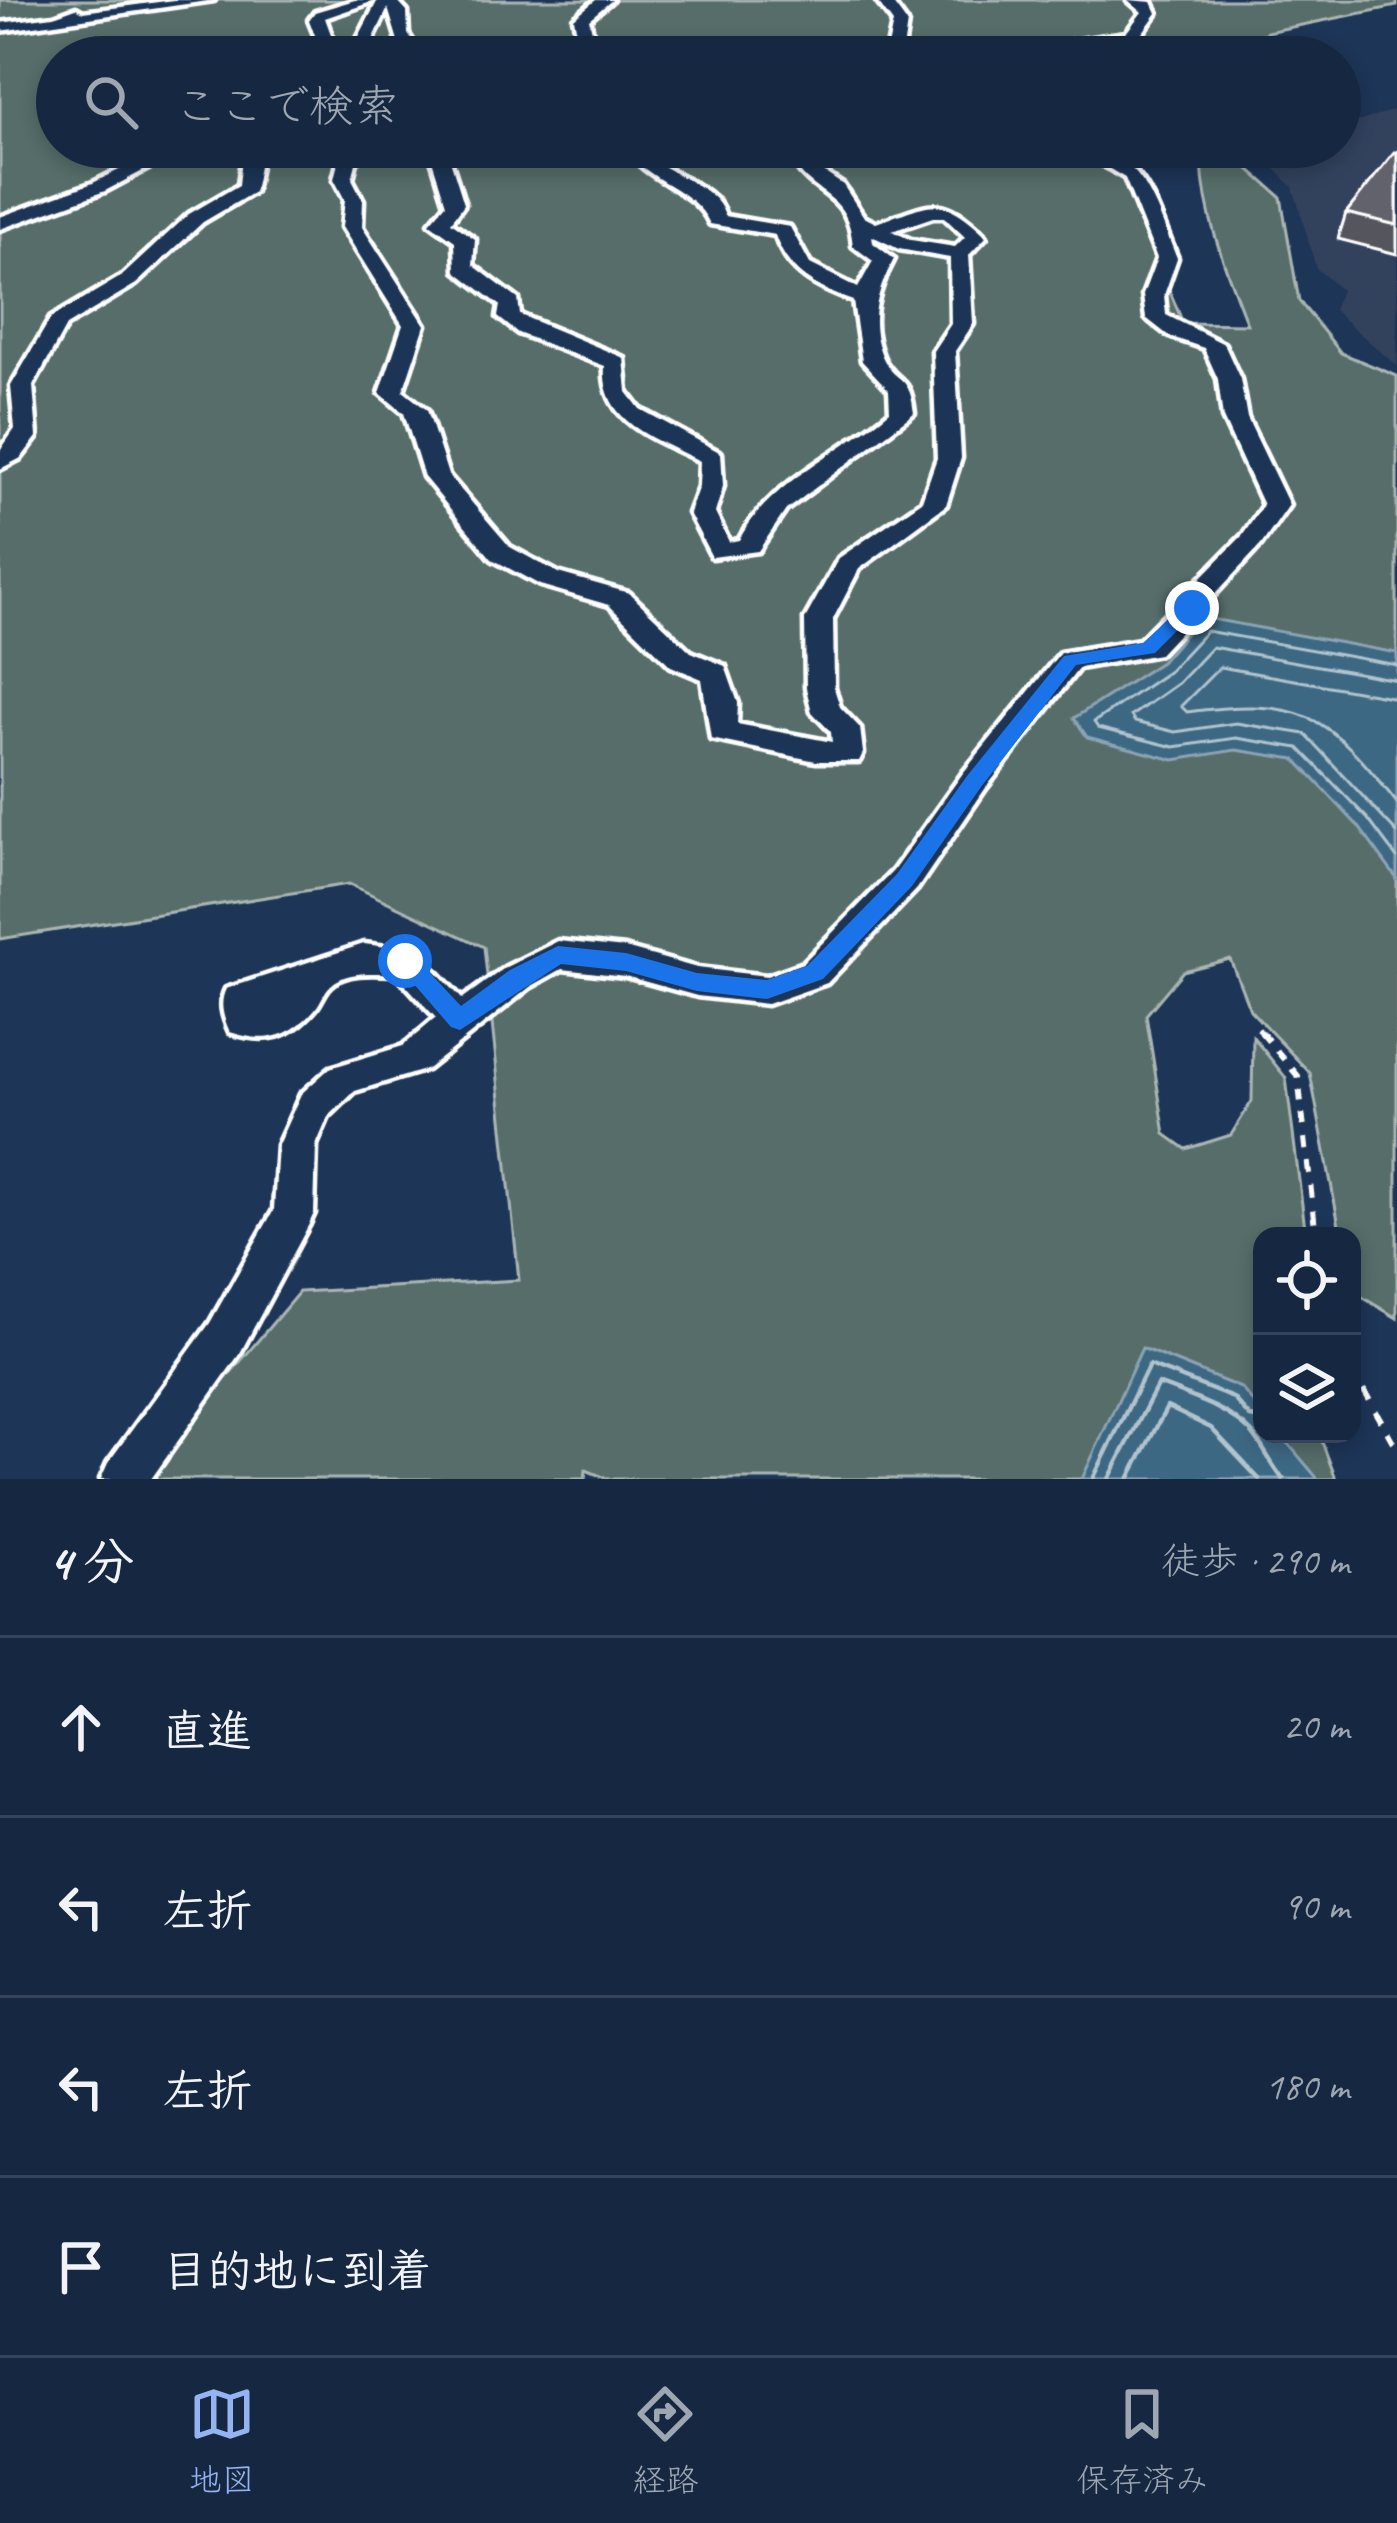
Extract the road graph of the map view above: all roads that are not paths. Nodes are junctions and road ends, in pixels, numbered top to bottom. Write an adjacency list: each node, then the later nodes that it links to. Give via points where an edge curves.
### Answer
1 (105, 0): 8 (street)
2 (207, 0): 8 (street)
3 (370, 0): 10 (street, via 320,15)
4 (386, 0): 11 (street); 12 (street, via 400,12)
5 (605, 0): 13 (street, via 581,18)
6 (884, 0): 14 (street, via 900,23)
7 (1135, 0): 15 (street, via 1150,14)
8 (57, 20): 9 (street)
9 (0, 27)
10 (324, 36)
11 (367, 36)
12 (401, 36)
13 (585, 36)
14 (898, 36)
15 (1132, 36)
16 (138, 168): 23 (street)
17 (250, 168): 27 (street, via 248,188 196,218 129,280 58,322 22,386 31,422 20,449)
18 (345, 168): 25 (street, via 352,226 414,325 391,394 415,410 436,478 502,553 549,579 619,599 681,659 715,673 722,732 812,753 848,753 844,728 826,712 820,688 819,619 848,564 933,505 949,458 944,351 962,324 958,302 966,283)
19 (444, 168): 26 (street, via 455,203 440,223 465,239 463,267 511,303 509,317 616,363 616,391 626,407 712,458 702,513 721,551 749,546 781,502 902,413 900,388 873,361)
20 (650, 168): 26 (street, via 713,205 717,220 783,231 801,269)
21 (808, 168): 24 (street)
22 (1120, 168): 29 (street, via 1133,175 1167,259 1151,312 1160,326 1213,344 1235,418 1276,505 1252,540 1149,649 1070,660 892,896 815,973 767,990 558,955)
23 (0, 223)
24 (869, 226): 25 (street, via 906,245); 25 (street, via 949,211 976,237); 26 (street, via 863,246 884,260)
25 (958, 254)
26 (862, 297)
27 (0, 462)
28 (318, 976): 29 (street, via 364,958 405,961)
29 (460, 1020): 30 (street, via 414,1058 343,1079 314,1106 297,1145 294,1213 225,1339)
30 (124, 1479)

